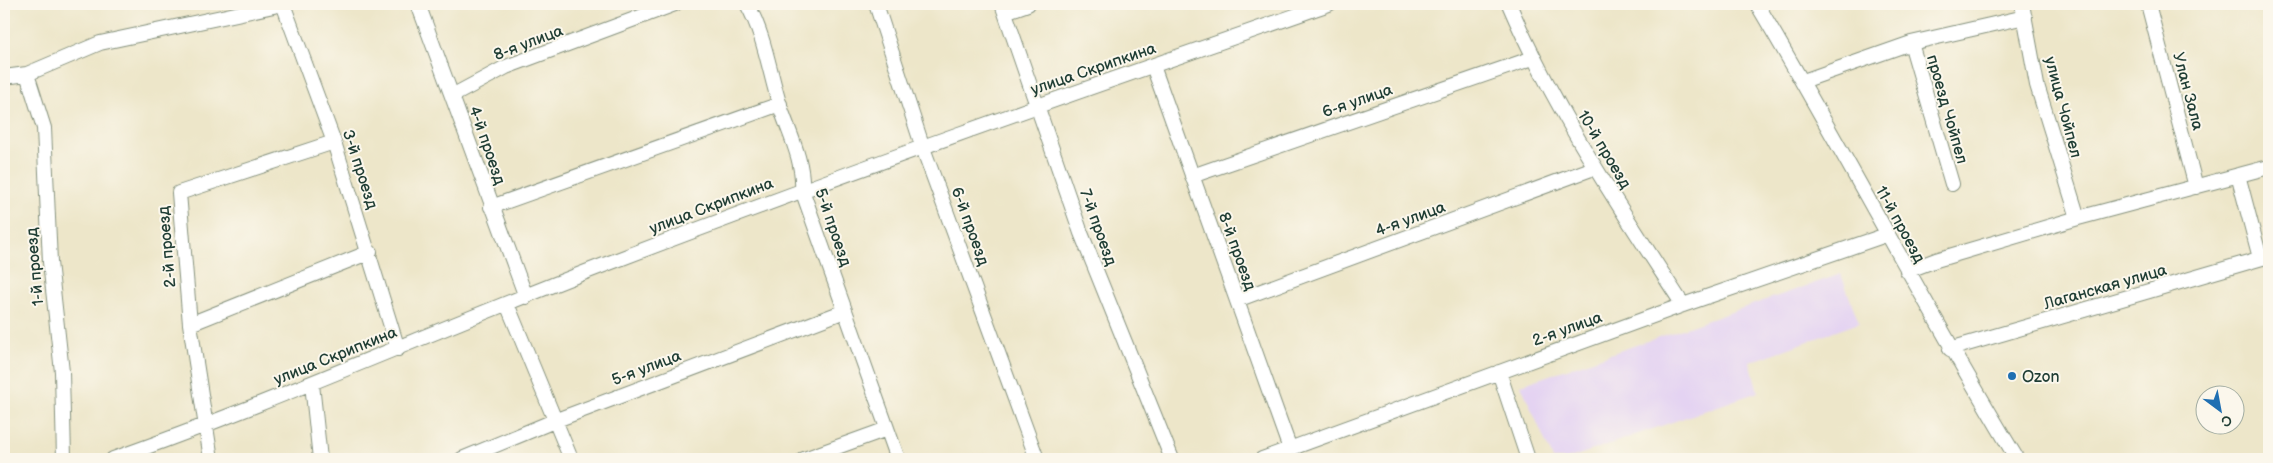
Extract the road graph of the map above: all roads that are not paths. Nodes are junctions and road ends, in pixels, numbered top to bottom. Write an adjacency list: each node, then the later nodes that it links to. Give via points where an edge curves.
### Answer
1 (283, 4): 16 (street, via 100,44); 22 (street, 3-й проезд)
2 (418, 4): 19 (street, 4-й проезд)
3 (675, 4): 19 (street, 8-я улица, via 506,67)
4 (747, 4): 20 (street, 5-й проезд, via 763,40)
5 (876, 4): 23 (street, 6-й проезд)
6 (1028, 4): 11 (street)
7 (1330, 4): 15 (street, улица Скрипкина)
8 (1509, 4): 14 (street, 10-й проезд)
9 (1757, 4): 18 (street, 11-й проезд)
10 (2148, 4): 29 (street, Улан Зала)
11 (1004, 8): 21 (street, 7-й проезд)
12 (2023, 10): 13 (street, проезд Чойпел); 32 (street, улица Чойпел, via 2037,85)
13 (1911, 43): 18 (street, проезд Чойпел); 28 (street, проезд Чойпел)
14 (1533, 58): 25 (street, 10-й проезд); 27 (street, 6-я улица)
15 (1153, 66): 21 (street, улица Скрипкина); 27 (street, 8-й проезд)
16 (27, 74): 17 (street); 51 (street, 1-й проезд, via 44,128 50,262 62,372)
17 (4, 77)
18 (1803, 81): 33 (street, 11-й проезд)
19 (452, 96): 31 (street, 4-й проезд)
20 (780, 104): 30 (street, 5-й проезд, via 803,173); 31 (street)
21 (1038, 106): 23 (street, улица Скрипкина); 60 (street, 7-й проезд, via 1081,233)
22 (334, 142): 34 (street, 3-й проезд); 42 (street, 2-й проезд, via 179,193)
23 (923, 148): 30 (street, улица Скрипкина); 59 (street, 6-й проезд)
24 (2269, 167): 26 (street)
25 (1594, 168): 38 (street, 4-я улица); 40 (street, 10-й проезд)
26 (2238, 175): 29 (street); 35 (street)
27 (1192, 176): 38 (street, 8-й проезд)
28 (1952, 184)
29 (2196, 187): 32 (street)
30 (802, 190): 37 (street, улица Скрипкина); 41 (street, 5-й проезд)
31 (491, 207): 37 (street, 4-й проезд)
32 (2078, 218): 36 (street)
33 (1886, 235): 36 (street, 11-й проезд); 40 (street, 2-я улица)
34 (370, 252): 42 (street); 43 (street, 3-й проезд)
35 (2265, 257): 44 (street, Лаганская улица)
36 (1907, 271): 44 (street, 11-й проезд)
37 (526, 297): 39 (street, улица Скрипкина)
38 (1237, 300): 50 (street, 8-й проезд)
39 (508, 304): 43 (street, улица Скрипкина); 47 (street)
40 (1683, 305): 45 (street, 2-я улица)
41 (845, 311): 47 (street, 5-я улица); 49 (street, 5-й проезд)
42 (190, 324): 48 (street, 2-й проезд)
43 (398, 349): 46 (street, улица Скрипкина)
44 (1950, 349): 63 (street, 11-й проезд)
45 (1499, 372): 50 (street, 2-я улица); 62 (street)
46 (312, 384): 48 (street, улица Скрипкина); 54 (street)
47 (554, 421): 55 (street, 5-я улица); 56 (street)
48 (205, 426): 52 (street, улица Скрипкина); 53 (street, 2-й проезд)
49 (887, 429): 57 (street); 58 (street, 5-й проезд)
50 (1290, 448): 61 (street, 2-я улица)
51 (64, 459)
52 (113, 459)
53 (211, 459)
54 (320, 459)
55 (462, 459)
56 (571, 459)
57 (804, 459)
58 (898, 459)
59 (1037, 459)
60 (1172, 459)
61 (1262, 459)
62 (1528, 459)
63 (2017, 459)

